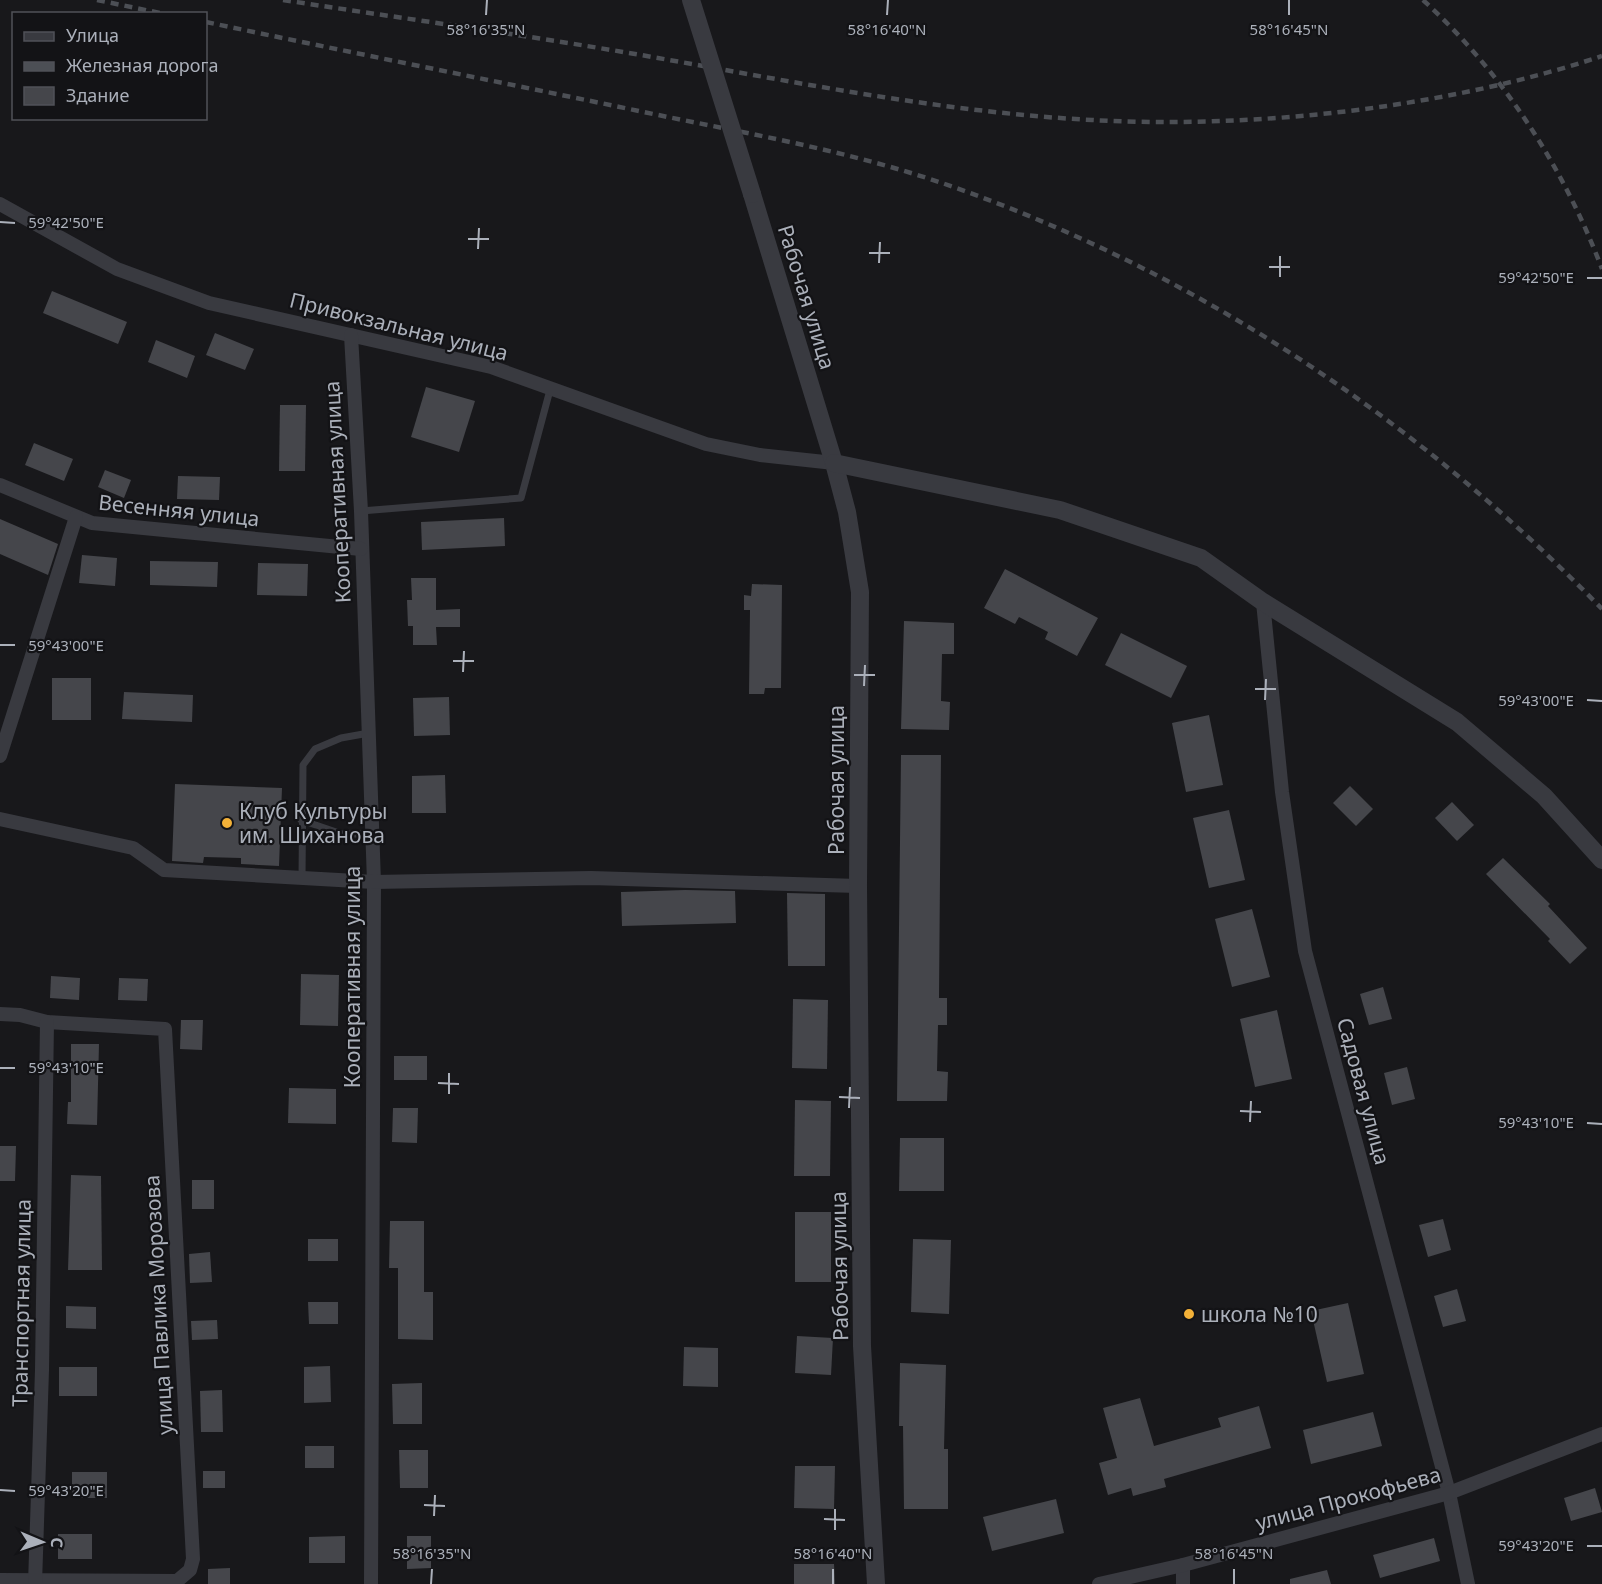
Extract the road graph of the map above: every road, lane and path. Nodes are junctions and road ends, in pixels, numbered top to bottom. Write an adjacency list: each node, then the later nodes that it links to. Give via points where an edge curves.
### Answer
1 (691, 0): 5 (street, Рабочая улица, bridge)
2 (0, 204): 3 (street, Привокзальная улица, via 117,269 164,287 209,303)
3 (351, 335): 4 (street, Привокзальная улица, via 491,367); 7 (street, Кооперативная улица)
4 (550, 390): 5 (street, Привокзальная улица, via 706,444); 7 (lane, via 521,498)
5 (834, 463): 10 (street, via 1060,510 1201,558); 19 (street, Рабочая улица, via 847,512 860,592)
6 (0, 485): 8 (street, Весенняя улица)
7 (361, 511): 9 (street, Кооперативная улица)
8 (76, 517): 9 (street, Весенняя улица, via 135,529); 12 (street)
9 (361, 549): 11 (street, Кооперативная улица)
10 (1263, 602): 16 (street, via 1457,722 1544,796); 23 (street, Садовая улица, via 1282,792 1305,951)
11 (369, 733): 14 (lane, via 341,738 315,749 303,765); 15 (street, Кооперативная улица)
12 (0, 756)
13 (0, 819): 17 (street, via 133,848 164,870)
14 (301, 820): 15 (lane, via 342,834); 17 (lane)
15 (372, 834): 18 (street, Кооперативная улица)
16 (1602, 860)
17 (302, 878): 18 (street)
18 (374, 882): 19 (street, via 591,878); 27 (street, Кооперативная улица)
19 (858, 886): 28 (street, Рабочая улица, via 862,1346)
20 (0, 1014): 21 (street)
21 (47, 1022): 26 (street, Транспортная улица); 26 (street, улица Павлика Морозова, via 165,1029 193,1559 185,1576 177,1581)
22 (1602, 1434): 23 (street, улица Прокофьева)
23 (1449, 1493): 24 (street, улица Прокофьева); 31 (street, Садовая улица)
24 (1183, 1565): 29 (street, улица Прокофьева); 30 (street)
25 (0, 1580): 26 (street)
26 (35, 1582)
27 (371, 1584)
28 (876, 1584)
29 (1099, 1584)
30 (1183, 1584)
31 (1468, 1584)

